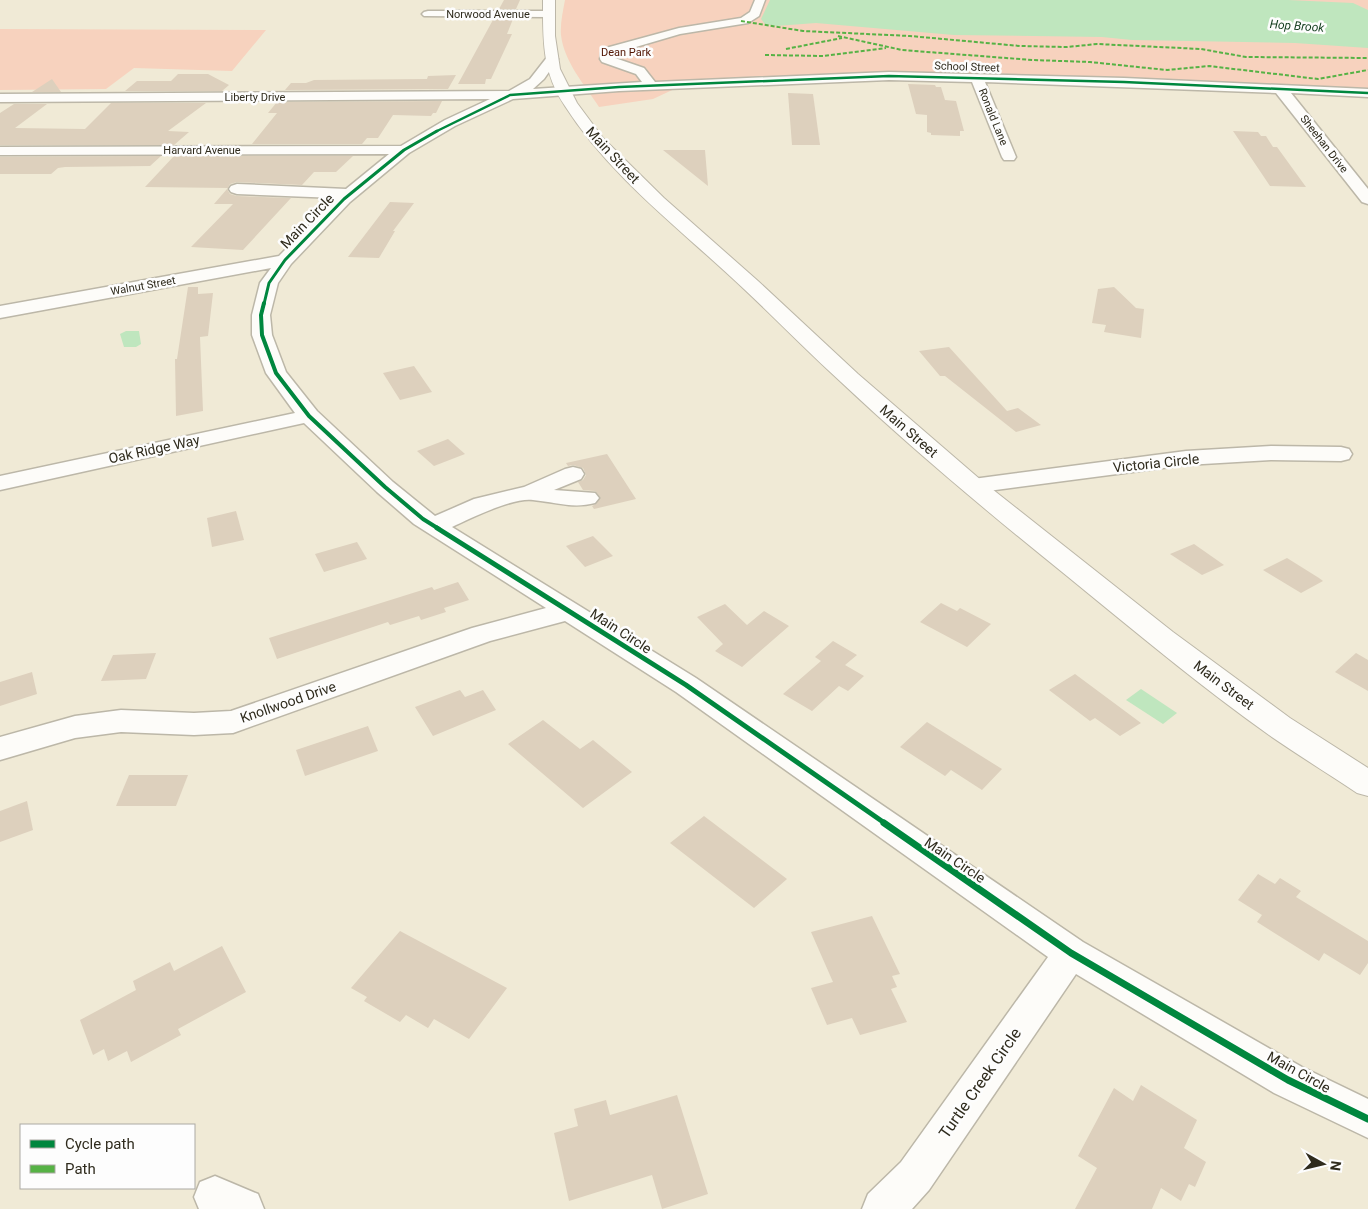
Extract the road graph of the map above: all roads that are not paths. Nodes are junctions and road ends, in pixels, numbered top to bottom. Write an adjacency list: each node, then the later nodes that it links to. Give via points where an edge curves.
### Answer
1 (549, 0): 4 (main road, Main Street)
2 (760, 0): 7 (street, via 755,14 744,20 679,30 606,52 606,59 640,71)
3 (428, 14): 4 (street, Norwood Avenue)
4 (548, 14): 5 (main road, Main Street)
5 (552, 58): 9 (main road, Main Street, via 553,69); 11 (street, Main Circle, via 535,81)
6 (977, 78): 7 (street, School Street, via 880,76); 8 (street, School Street); 15 (street, Ronald Lane)
7 (651, 86): 9 (street, School Street)
8 (1280, 89): 10 (street, School Street); 18 (street, Sheehan Drive)
9 (564, 90): 11 (street, Main Circle); 25 (main road, Main Street, via 574,110 598,141 658,202 850,379)
10 (1368, 93)
11 (510, 95): 12 (street, Liberty Drive); 13 (street, Main Circle)
12 (0, 98)
13 (404, 150): 14 (street, Harvard Avenue); 17 (street, Main Circle)
14 (0, 151)
15 (1009, 157)
16 (236, 189): 17 (street)
17 (350, 194): 19 (street, Main Circle)
18 (1368, 199)
19 (285, 260): 20 (street, Walnut Street); 21 (street, Main Circle, via 269,283 261,315 262,335 276,373)
20 (0, 312)
21 (309, 416): 24 (street, Oak Ridge Way); 28 (street, Main Circle, via 385,487)
22 (1341, 454): 25 (street, Victoria Circle, via 1271,453 1186,458)
23 (573, 474): 26 (street)
24 (0, 483)
25 (973, 486): 31 (main road, Main Street, via 1168,643 1279,726)
26 (532, 492): 27 (street, via 577,500); 28 (street, via 482,504)
27 (587, 498)
28 (434, 526): 29 (street, Main Circle)
29 (569, 611): 30 (street, Knollwood Drive, via 482,634 233,722 121,721 75,727); 32 (street, Main Circle, via 686,685)
30 (0, 749)
31 (1368, 784)
32 (1071, 953): 33 (street, Main Circle, via 1288,1080); 34 (street, Turtle Creek Circle, via 915,1176)
33 (1368, 1119)
34 (883, 1209)

